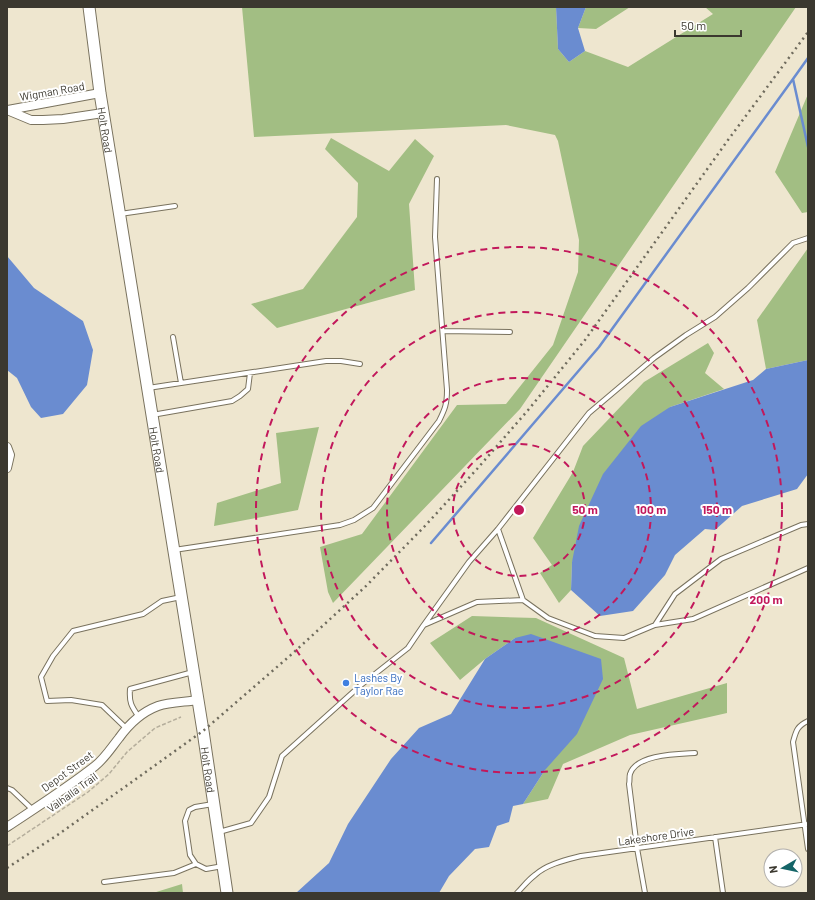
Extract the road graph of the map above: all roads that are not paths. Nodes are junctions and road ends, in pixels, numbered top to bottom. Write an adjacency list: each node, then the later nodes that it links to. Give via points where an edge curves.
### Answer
1 (88, 7): 2 (main road, Holt Road)
2 (100, 93): 3 (street, Wigman Road); 4 (main road, Holt Road)
3 (7, 110): 4 (street, Wigman Road, via 30,120)
4 (103, 113): 7 (main road, Holt Road)
5 (437, 179): 9 (lane, via 435,237)
6 (175, 206): 7 (lane)
7 (119, 214): 15 (main road, Holt Road)
8 (808, 238): 20 (lane, via 793,243 715,317 654,358 589,414)
9 (443, 331): 10 (lane); 21 (lane, via 447,390 445,408 439,421 373,508 340,525)
10 (510, 332)
11 (174, 337): 14 (lane)
12 (360, 364): 13 (lane, via 326,361)
13 (250, 373): 14 (lane); 16 (lane, via 248,389 232,401)
14 (181, 383): 15 (lane)
15 (147, 388): 16 (main road, Holt Road)
16 (152, 416): 21 (main road, Holt Road)
17 (7, 447): 18 (street, via 10,455)
18 (7, 468)
19 (808, 524): 25 (lane, via 721,559 675,594)
20 (498, 529): 24 (lane); 26 (lane, via 469,562)
21 (174, 550): 23 (main road, Holt Road)
22 (808, 568): 25 (lane, via 693,619)
23 (181, 597): 27 (main road, Holt Road); 31 (lane, via 162,601 143,614 74,630 53,656 41,677 47,701 71,700 102,705)
24 (523, 600): 25 (lane, via 548,618 595,636 624,638); 26 (lane, via 477,602)
25 (655, 625)
26 (423, 626): 38 (lane, via 408,648 361,685 282,756 269,797 251,823)
27 (193, 672): 28 (main road, Holt Road); 29 (lane, via 130,689 131,705)
28 (198, 700): 29 (street, Depot Street, via 160,706); 34 (main road, Holt Road)
29 (138, 717): 31 (street, Depot Street)
30 (808, 722): 36 (lane, via 796,730 793,742)
31 (126, 729): 35 (street, Depot Street, via 97,765)
32 (695, 753): 40 (lane, via 654,757 640,762 633,769 629,784)
33 (7, 788): 35 (lane)
34 (214, 804): 38 (main road, Holt Road); 42 (lane, via 188,810 185,821 190,855)
35 (33, 810): 37 (street, Depot Street)
36 (806, 824): 39 (lane, Lakeshore Drive); 41 (lane)
37 (7, 827)
38 (218, 832): 43 (main road, Holt Road)
39 (715, 837): 40 (lane, Lakeshore Drive); 48 (lane)
40 (637, 848): 46 (lane, Lakeshore Drive, via 581,856 549,866 536,874); 47 (lane)
41 (808, 849)
42 (196, 864): 43 (lane, via 206,869); 44 (lane, via 174,873)
43 (223, 866): 45 (main road, Holt Road)
44 (104, 882)
45 (226, 893)
46 (517, 893)
47 (645, 893)
48 (723, 893)

